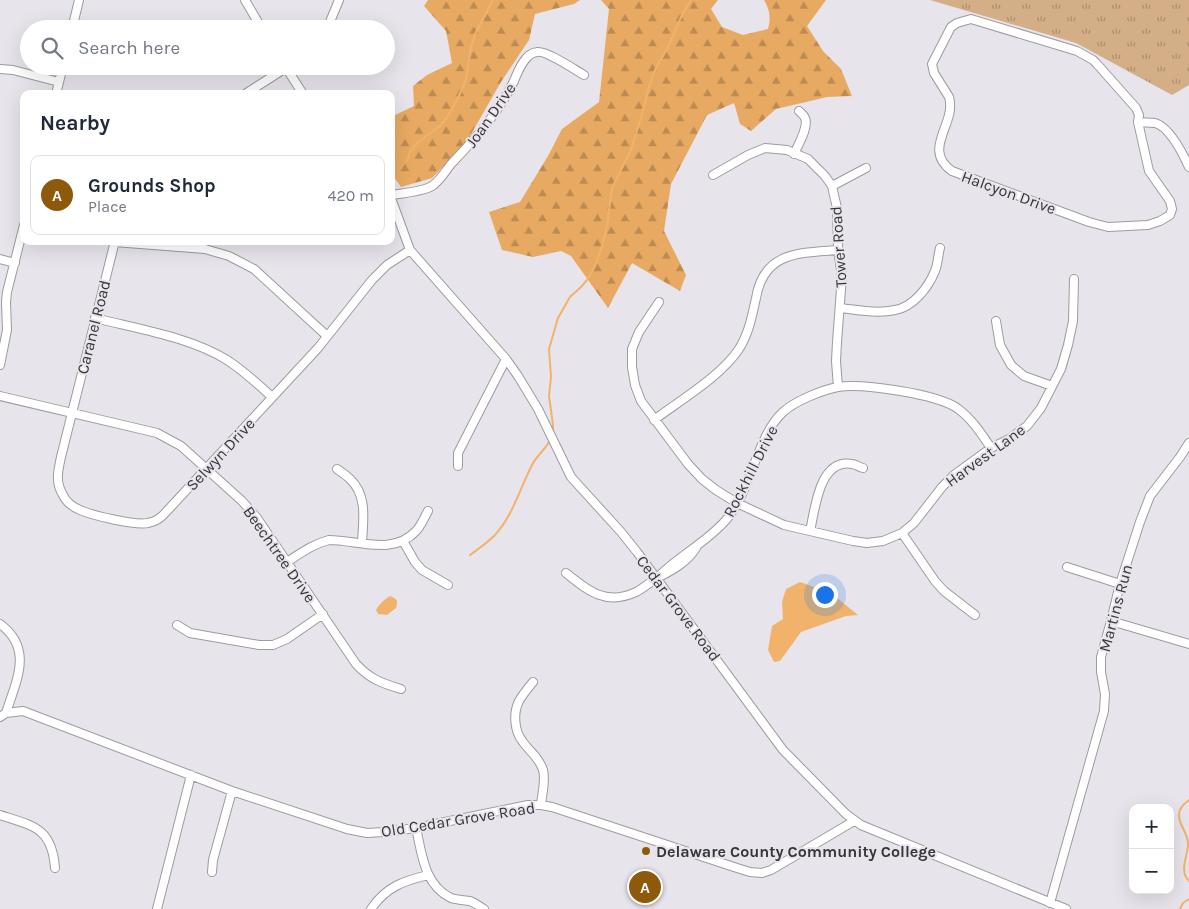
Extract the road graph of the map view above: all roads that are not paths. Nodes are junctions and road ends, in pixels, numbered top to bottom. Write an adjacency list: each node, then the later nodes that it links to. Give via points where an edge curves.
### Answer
1 (79, 0): 4 (street)
2 (245, 0): 5 (street)
3 (340, 0): 6 (street)
4 (74, 20)
5 (257, 20)
6 (331, 20)
7 (0, 69): 8 (street)
8 (20, 72)
9 (32, 75): 14 (street)
10 (61, 75): 14 (street)
11 (275, 75): 16 (street)
12 (292, 75): 17 (street)
13 (584, 75): 25 (street, Joan Drive, via 545,53 530,54 495,113 435,184)
14 (59, 82): 15 (street)
15 (57, 90)
16 (251, 90)
17 (301, 90)
18 (800, 111): 20 (street, via 805,118 806,129)
19 (1138, 122): 19 (street, Halcyon Drive, via 1149,171 1170,201 1170,215 1148,225 1108,227 1089,222 947,168 941,160 939,146 951,100 932,64 951,27 971,19 1077,51 1093,60 1136,108); 22 (street, via 1156,123 1164,128)
20 (794, 154): 23 (street, Tower Road, via 766,148); 24 (street, Tower Road, via 808,159)
21 (866, 168): 24 (street)
22 (1189, 168)
23 (713, 175)
24 (832, 186): 32 (street, Tower Road, via 837,208)
25 (395, 195)
26 (395, 207): 31 (street, Cedar Grove Road)
27 (20, 240): 34 (street)
28 (113, 245): 38 (street, Caranel Road)
29 (153, 245): 40 (street, via 205,249 229,256 254,269)
30 (940, 248): 37 (street, via 936,271 919,296 909,304 879,312)
31 (410, 250): 40 (street, Selwyn Drive, via 372,280); 41 (street, Cedar Grove Road)
32 (838, 250): 37 (street, Tower Road, via 842,276); 48 (street, via 798,253 772,265 760,284 752,321 738,349 713,376)
33 (0, 259): 34 (street)
34 (14, 263): 42 (street, via 7,292 7,330)
35 (1074, 279): 43 (street, Harvest Lane, via 1073,321 1061,369)
36 (659, 302): 48 (street, Harvest Lane, via 632,349 634,385)
37 (840, 308): 44 (street, Tower Road, via 836,361)
38 (95, 318): 46 (street, via 210,351 244,372); 47 (street, Caranel Road)
39 (996, 321): 43 (street, via 1000,345 1011,365 1024,376)
40 (327, 336): 46 (street, Selwyn Drive)
41 (506, 359): 51 (street, via 458,453); 64 (street, Cedar Grove Road, via 538,409 571,477)
42 (0, 365)
43 (1052, 386): 50 (street, Harvest Lane, via 1027,426)
44 (838, 387): 50 (street, Rockhill Drive, via 881,388 941,401 955,407 973,422); 55 (street, Rockhill Drive, via 797,402 783,413 772,426)
45 (0, 396): 47 (street, Beechtree Drive)
46 (272, 397): 53 (street, Selwyn Drive)
47 (72, 412): 53 (street, Beechtree Drive, via 157,433 181,446); 53 (street, Selwyn Drive, via 57,476 62,495 82,511 132,524 149,523 162,516)
48 (654, 420): 55 (street, Harvest Lane, via 702,479)
49 (1189, 443): 65 (street, Martins Run, via 1150,496)
50 (991, 448): 58 (street, Harvest Lane, via 942,486 914,523)
51 (458, 466)
52 (863, 468): 57 (street, via 842,464 828,473 820,488)
53 (207, 469): 61 (street, Beechtree Drive, via 250,509)
54 (337, 469): 60 (street, via 350,479 362,500)
55 (737, 503): 57 (street, Harvest Lane, via 784,525); 64 (street, Rockhill Drive, via 728,518 697,546 691,556)
56 (428, 511): 59 (street, via 417,530)
57 (810, 531): 58 (street, Harvest Lane, via 867,543)
58 (902, 533): 68 (street, via 944,591)
59 (403, 541): 60 (street, via 387,545); 66 (street, via 422,570)
60 (362, 543): 61 (street, via 320,542)
61 (287, 562): 67 (street, Beechtree Drive)
62 (1067, 567): 65 (street)
63 (566, 572): 64 (street, Rockhill Drive, via 591,592 613,597 638,591)
64 (657, 578): 80 (street, Cedar Grove Road, via 783,750)
65 (1120, 584): 69 (street, Martins Run)
66 (448, 585)
67 (322, 614): 71 (street, via 273,645 190,633); 74 (street, Beechtree Drive, via 365,674)
68 (975, 615)
69 (1111, 621): 72 (street); 85 (street, Martins Run, via 1101,657 1104,711)
70 (0, 624): 75 (street, via 18,645 21,661)
71 (177, 625)
72 (1189, 644)
73 (533, 682): 78 (street, via 519,701 516,725 519,737 535,754 543,770)
74 (401, 689)
75 (3, 715): 76 (street, Old Cedar Grove Road, via 23,711)
76 (191, 775): 77 (street, Old Cedar Grove Road); 86 (street)
77 (232, 791): 81 (street, Old Cedar Grove Road, via 359,832); 83 (street)
78 (541, 804): 80 (street, Old Cedar Grove Road, via 737,868 762,873); 81 (street, Old Cedar Grove Road)
79 (0, 815): 82 (street, via 40,830 51,847)
80 (854, 821): 85 (street, Cedar Grove Road)
81 (416, 828): 84 (street)
82 (55, 868)
83 (212, 872)
84 (428, 875): 87 (street, via 393,887); 88 (street, via 443,894 470,901)
85 (1050, 903): 89 (street, Cedar Grove Road)
86 (157, 909)
87 (371, 909)
88 (484, 909)
89 (1066, 909)

